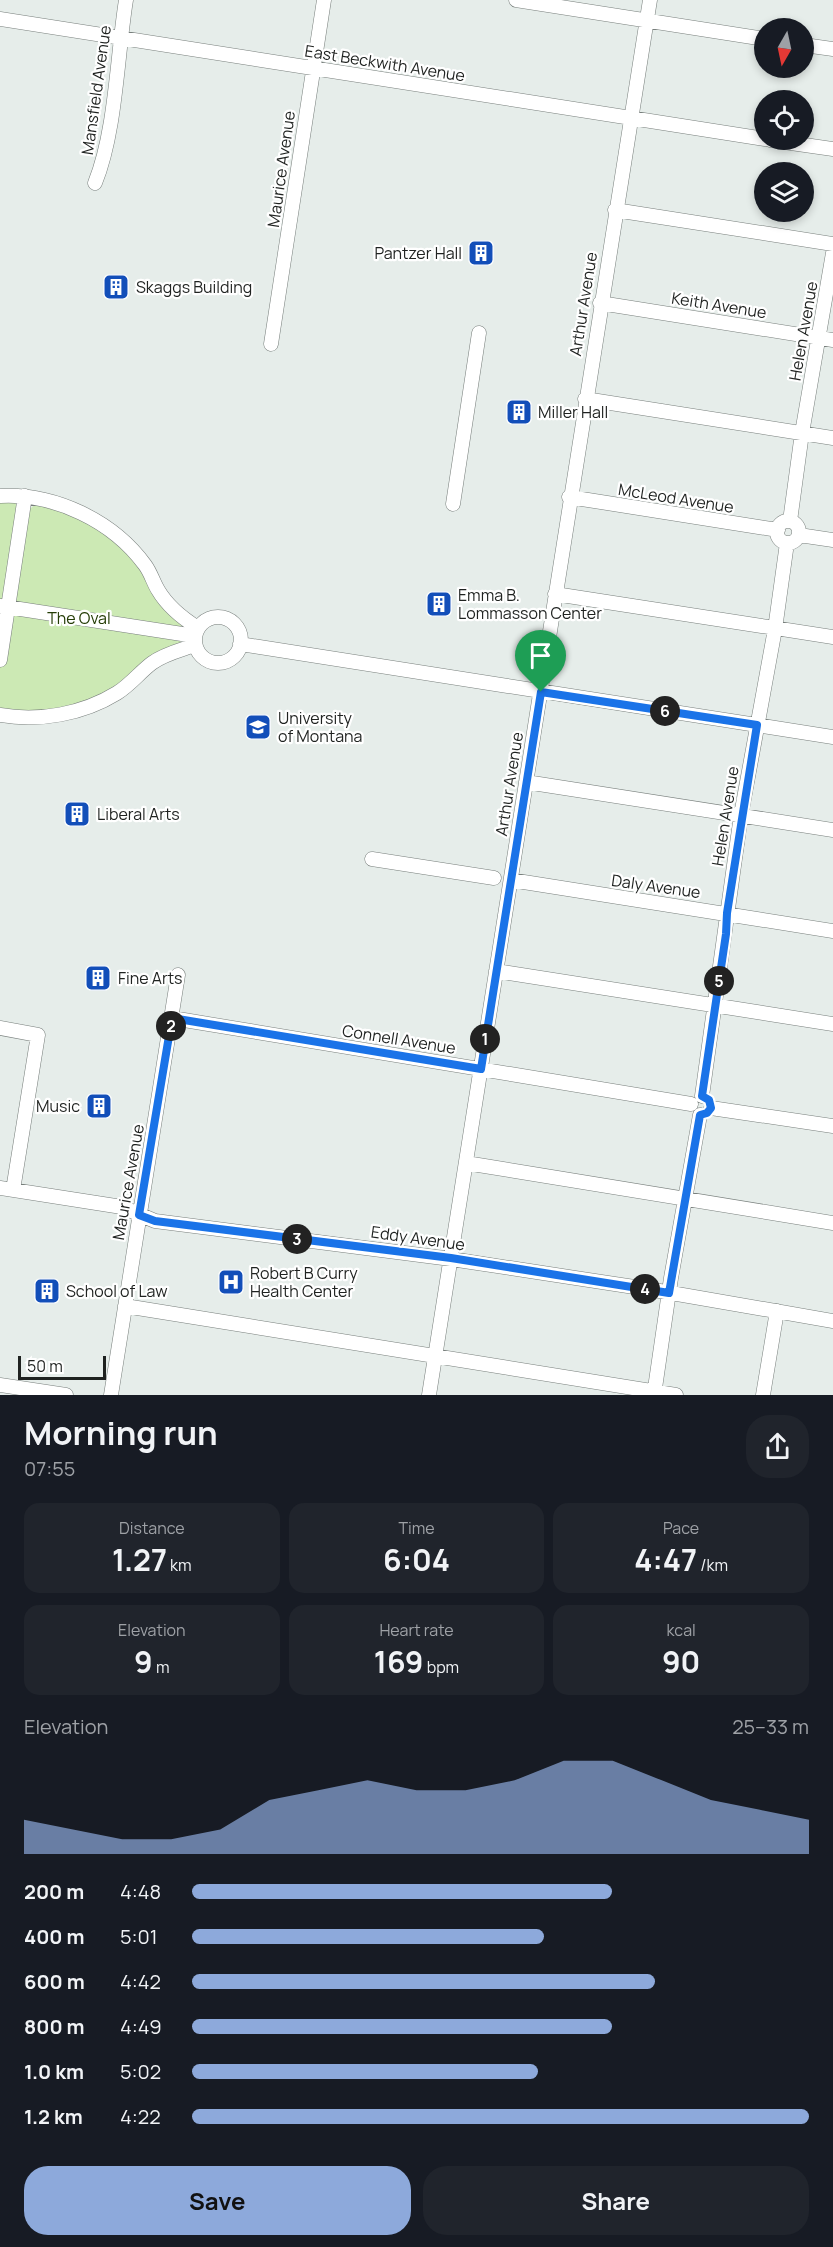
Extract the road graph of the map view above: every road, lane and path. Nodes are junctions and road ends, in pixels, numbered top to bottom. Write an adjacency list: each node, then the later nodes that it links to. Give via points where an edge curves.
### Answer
1 (126, 0): 8 (street, Mansfield Avenue)
2 (324, 0): 11 (street, Maurice Avenue)
3 (516, 0): 6 (street)
4 (650, 0): 6 (street, Arthur Avenue)
5 (0, 19): 8 (street, East Beckwith Avenue)
6 (646, 21): 7 (street); 12 (street, Arthur Avenue)
7 (754, 37)
8 (121, 38): 11 (street, East Beckwith Avenue); 16 (street, Mansfield Avenue, via 107,140)
9 (814, 46): 10 (street)
10 (833, 49)
11 (313, 68): 12 (street, East Beckwith Avenue); 24 (street, Maurice Avenue)
12 (630, 118): 13 (street, East Beckwith Avenue); 17 (street, Arthur Avenue)
13 (754, 137)
14 (814, 146): 15 (street)
15 (833, 149)
16 (95, 183)
17 (615, 210): 18 (street); 20 (street, Arthur Avenue)
18 (833, 244)
19 (833, 252): 22 (street, Helen Avenue)
20 (600, 303): 22 (street, Keith Avenue); 25 (street, Arthur Avenue)
21 (479, 333): 31 (street)
22 (819, 338): 23 (street, Keith Avenue); 26 (street, Helen Avenue)
23 (833, 340)
24 (271, 344)
25 (585, 399): 26 (street); 30 (street, Arthur Avenue)
26 (802, 433): 27 (street); 32 (street, Helen Avenue)
27 (833, 438)
28 (0, 496): 29 (street)
29 (25, 496): 37 (street); 39 (street, via 57,502 116,534 147,567 170,606)
30 (569, 498): 33 (street, McLeod Avenue); 36 (street, Arthur Avenue)
31 (453, 504)
32 (790, 521): 33 (street); 34 (street, via 797,525)
33 (778, 530): 34 (street, via 779,538)
34 (793, 539): 35 (street); 38 (street, Helen Avenue)
35 (833, 540)
36 (555, 594): 38 (street); 43 (street, Arthur Avenue)
37 (4, 606): 39 (street); 42 (street)
38 (775, 629): 40 (street); 45 (street, Helen Avenue)
39 (196, 636): 41 (street, via 208,619 227,619 238,630); 41 (street, via 202,657 215,663 229,660); 44 (street, via 152,662 116,694 73,712 26,718)
40 (833, 638)
41 (240, 644): 43 (street)
42 (0, 660)
43 (541, 692): 45 (street); 47 (street, Arthur Avenue)
44 (0, 715)
45 (757, 725): 46 (street); 48 (street, Helen Avenue)
46 (833, 737)
47 (526, 782): 48 (street); 52 (street, Arthur Avenue)
48 (741, 815): 49 (street); 53 (street, Helen Avenue)
49 (833, 830)
50 (372, 859): 51 (street)
51 (494, 878)
52 (511, 880): 53 (street, Daly Avenue); 55 (street, Arthur Avenue)
53 (727, 913): 54 (street, Daly Avenue); 57 (street, Helen Avenue)
54 (833, 931)
55 (496, 971): 57 (street); 61 (street, Arthur Avenue)
56 (178, 975): 58 (street, Maurice Avenue)
57 (716, 1004): 59 (street); 62 (street, Helen Avenue)
58 (172, 1018): 61 (street, Connell Avenue); 67 (street, Maurice Avenue)
59 (833, 1024)
60 (0, 1028): 65 (street, via 38,1035)
61 (481, 1069): 62 (street, Connell Avenue); 64 (street, Arthur Avenue)
62 (701, 1106): 63 (street, Connell Avenue); 66 (street, Helen Avenue)
63 (833, 1126)
64 (466, 1163): 66 (street); 69 (street, Arthur Avenue)
65 (6, 1189): 67 (street, Eddy Avenue, via 122,1207)
66 (685, 1198): 68 (street); 70 (street, Helen Avenue)
67 (139, 1215): 69 (street, Eddy Avenue, via 155,1221); 71 (street, Maurice Avenue)
68 (833, 1223)
69 (451, 1258): 70 (street, Eddy Avenue); 74 (street, Arthur Avenue)
70 (669, 1293): 72 (street, Eddy Avenue); 76 (street, Helen Avenue)
71 (125, 1306): 74 (street); 78 (street, Maurice Avenue)
72 (777, 1311): 73 (street, Eddy Avenue); 81 (street)
73 (833, 1321)
74 (435, 1357): 76 (street); 79 (street, Arthur Avenue)
75 (0, 1385): 77 (street)
76 (655, 1393): 80 (street)
77 (66, 1395)
78 (111, 1395)
79 (429, 1395)
80 (676, 1395)
81 (763, 1395)

